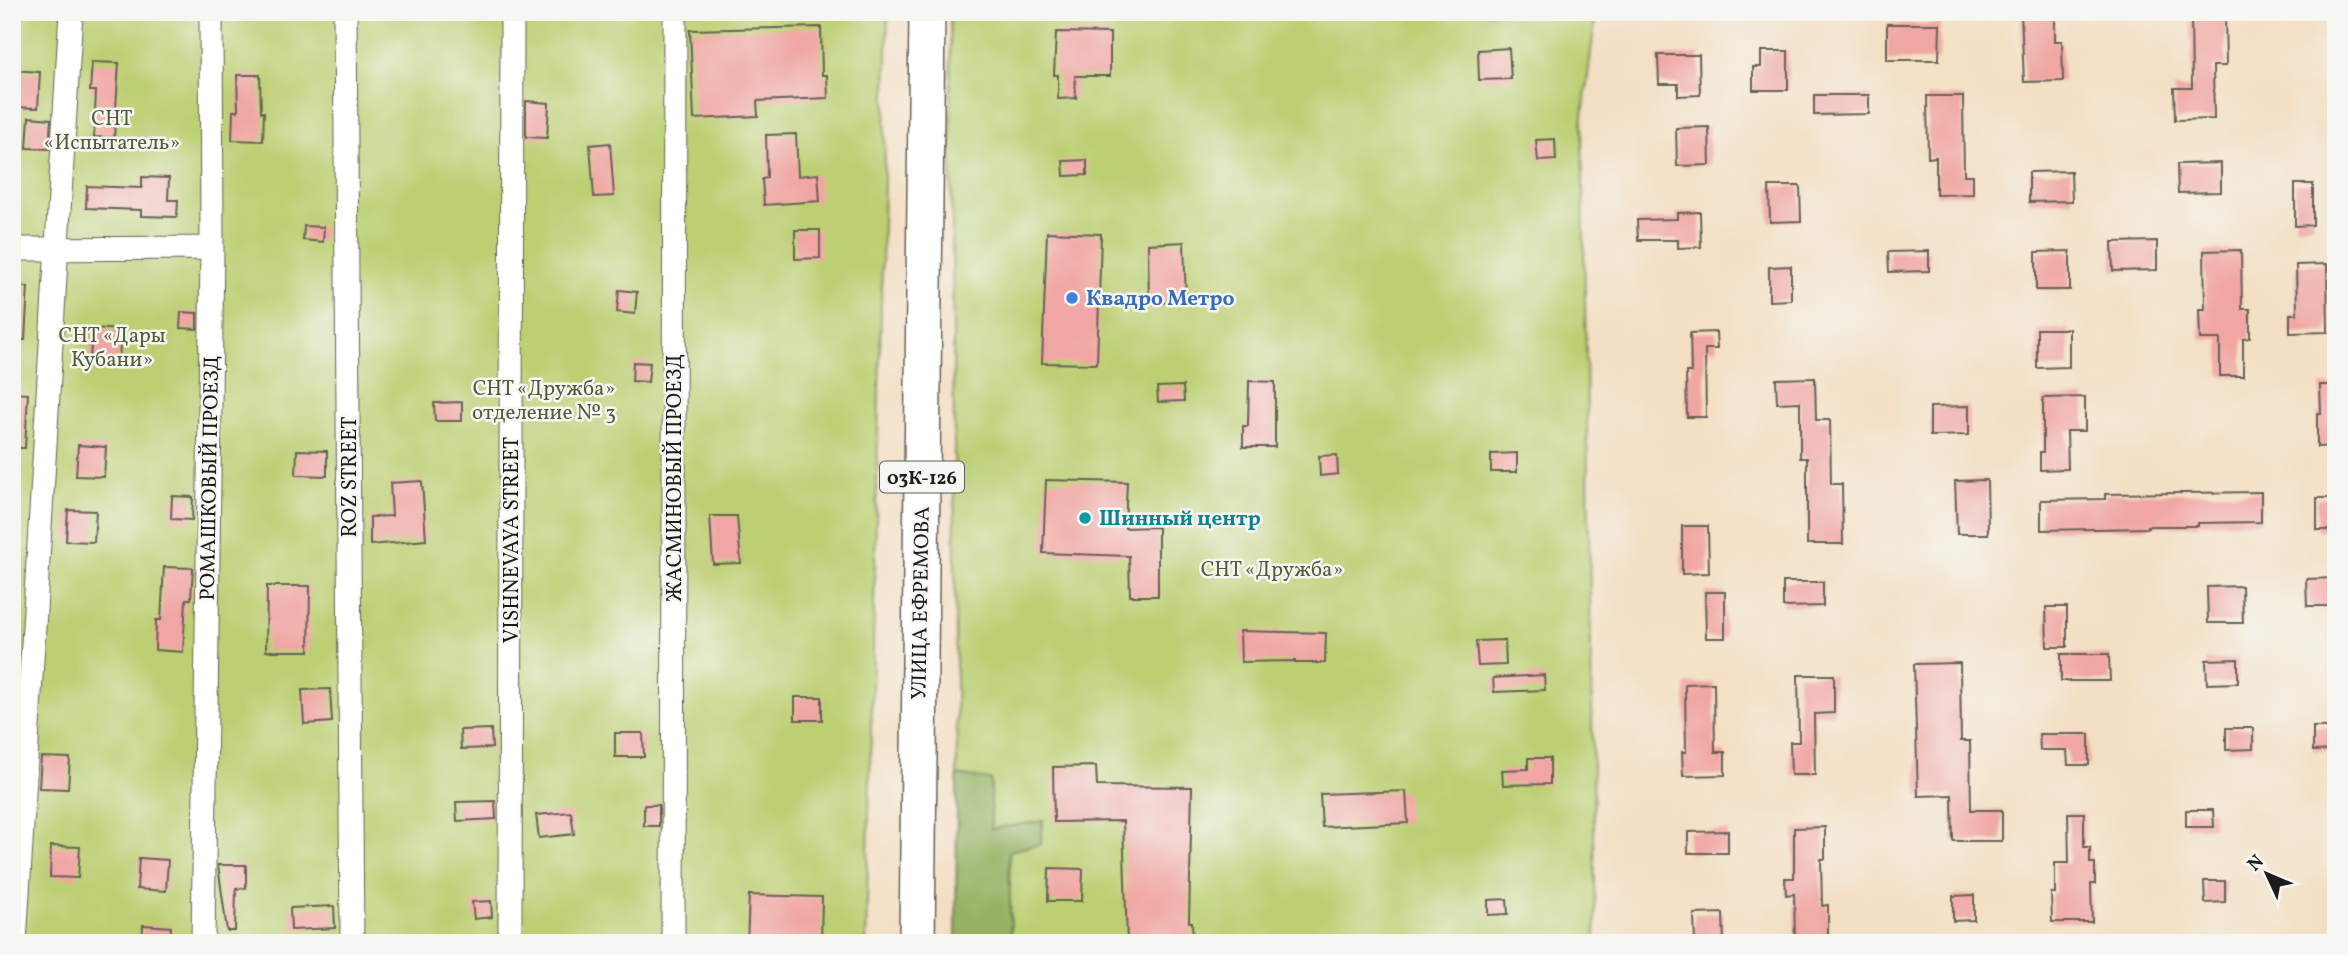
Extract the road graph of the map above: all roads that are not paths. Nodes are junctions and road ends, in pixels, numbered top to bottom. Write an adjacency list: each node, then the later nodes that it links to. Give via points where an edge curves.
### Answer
1 (71, 12): 7 (street)
2 (211, 12): 8 (street, РОМАШКОВЫЙ ПРОЕЗД)
3 (345, 12): 12 (street, ROZ STREET)
4 (512, 12): 13 (street, VISHNEVAYA STREET)
5 (675, 12): 14 (street, ЖАСМИНОВЫЙ ПРОЕЗД)
6 (927, 12): 15 (main road, УЛИЦА ЕФРЕМОВА / 03К-126)
7 (58, 248): 8 (street); 9 (street); 10 (street)
8 (212, 248): 11 (street, РОМАШКОВЫЙ ПРОЕЗД)
9 (12, 249)
10 (15, 943)
11 (203, 943)
12 (352, 943)
13 (510, 943)
14 (673, 943)
15 (917, 943)

